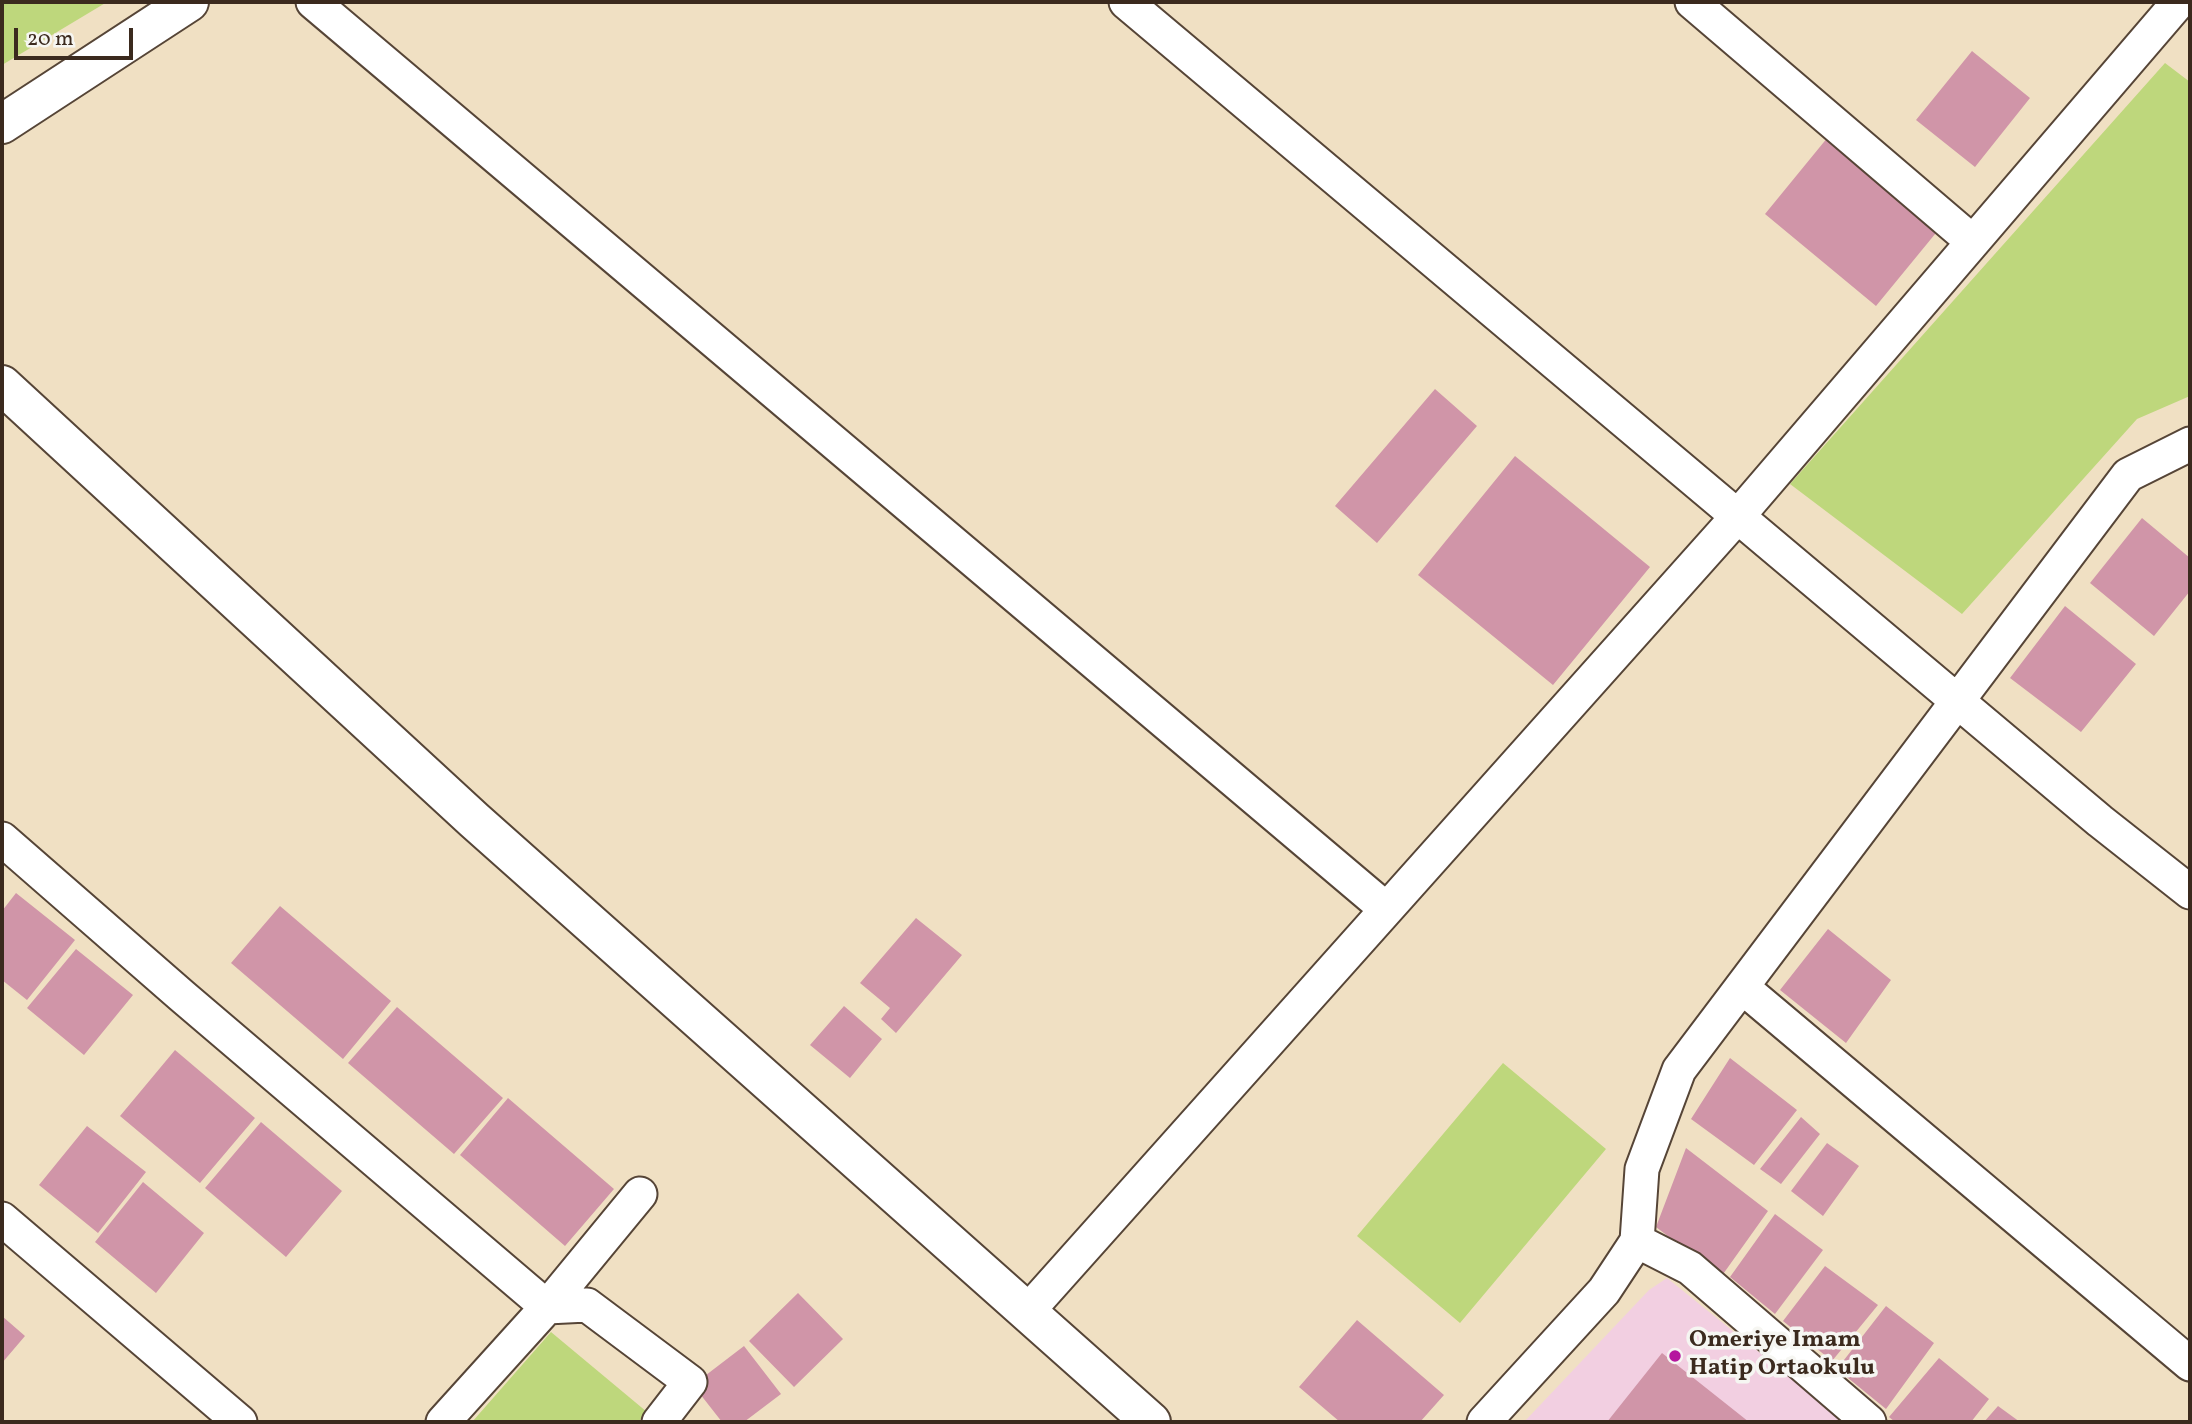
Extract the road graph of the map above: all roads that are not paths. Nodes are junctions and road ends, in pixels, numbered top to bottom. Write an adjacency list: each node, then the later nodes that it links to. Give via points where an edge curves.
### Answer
1 (189, 2): 6 (street)
2 (313, 2): 14 (street)
3 (1126, 2): 10 (street)
4 (1692, 2): 7 (street)
5 (2181, 6): 7 (street)
6 (2, 124)
7 (1973, 242): 10 (street)
8 (2, 385): 20 (street, via 474,820)
9 (2190, 444): 11 (street, via 2128,475)
10 (1738, 516): 11 (street); 14 (street)
11 (1959, 702): 13 (street); 15 (street)
12 (2, 839): 19 (street)
13 (2190, 892)
14 (1386, 909): 20 (street)
15 (1742, 987): 18 (street, via 1679,1070 1642,1169); 21 (street)
16 (640, 1194): 19 (street)
17 (2, 1219): 22 (street)
18 (1637, 1241): 26 (street, via 1604,1291); 27 (street, via 1689,1268)
19 (547, 1307): 23 (street); 24 (street, via 587,1305 690,1382)
20 (1027, 1312): 25 (street)
21 (2190, 1364)
22 (240, 1422)
23 (443, 1422)
24 (659, 1422)
25 (1151, 1422)
26 (1485, 1422)
27 (1869, 1422)

